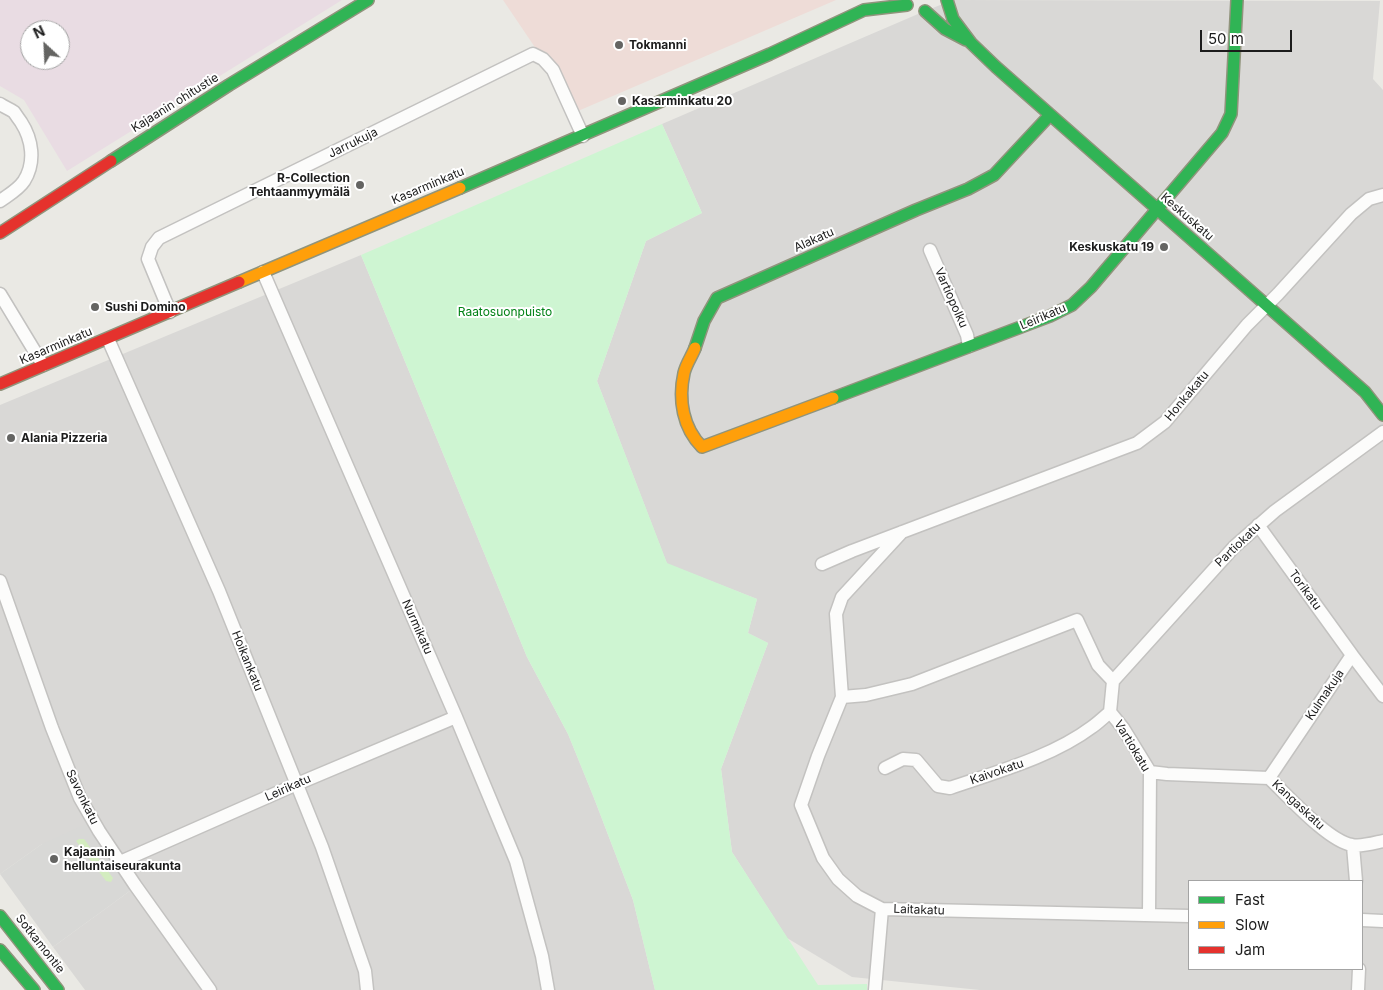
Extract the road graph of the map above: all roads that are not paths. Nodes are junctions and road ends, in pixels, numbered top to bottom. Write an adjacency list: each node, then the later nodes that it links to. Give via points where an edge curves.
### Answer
1 (368, 0): 15 (main road, Kajaanin ohitustie, via 107,162)
2 (873, 0): 6 (main road, Kasarminkatu)
3 (945, 0): 7 (main road); 8 (main road, Keskuskatu, via 953,19)
4 (1238, 0): 14 (main road, Leirikatu, via 1231,114 1222,133)
5 (905, 3): 6 (main road, Kasarminkatu); 7 (main road)
6 (864, 10): 11 (main road, Kasarminkatu)
7 (924, 11): 8 (main road, Keskuskatu, via 945,29)
8 (971, 43): 10 (main road, Keskuskatu)
9 (0, 104): 13 (street, via 15,113 24,127 32,155 24,181)
10 (1050, 114): 14 (main road, Keskuskatu); 27 (main road, Alakatu, via 994,175 718,298 704,321 684,372 682,409 687,426)
11 (583, 136): 17 (main road, Kasarminkatu); 20 (street, Jarrukuja, via 553,70 533,54 159,238 148,259)
12 (1383, 196): 19 (street, Honkakatu, via 1369,199 1351,214)
13 (0, 201)
14 (1157, 209): 19 (main road, Keskuskatu); 22 (main road, Leirikatu, via 1072,305)
15 (0, 234)
16 (930, 250): 22 (street, Vartiopolku)
17 (263, 272): 20 (main road, Kasarminkatu); 37 (street, Nurmikatu)
18 (0, 294): 23 (street)
19 (1266, 306): 25 (main road, Keskuskatu, via 1365,392); 29 (street, Honkakatu, via 1247,324 1165,422 1136,443)
20 (170, 312): 21 (main road, Kasarminkatu)
21 (108, 339): 23 (main road, Kasarminkatu); 41 (street, Hoikankatu, via 219,591)
22 (969, 346): 27 (main road, Leirikatu)
23 (43, 366): 24 (main road, Kasarminkatu)
24 (0, 384)
25 (1383, 415)
26 (1383, 432): 28 (street, Partiokatu)
27 (702, 447)
28 (1258, 525): 32 (street, Torikatu); 33 (street, Partiokatu, via 1234,547)
29 (902, 532): 30 (street, Honkakatu); 35 (street, Laitakatu, via 842,597 836,614)
30 (822, 564)
31 (0, 581): 44 (street, Savonkatu, via 80,798)
32 (1352, 654): 34 (street, Kulmakuja); 40 (street, Kulmakuja)
33 (1113, 681): 35 (street, via 1098,665 1077,620 912,684); 36 (street, Vartiokatu)
34 (1383, 696)
35 (842, 697): 46 (street, Laitakatu, via 802,805 822,858 838,879 857,896)
36 (1110, 712): 38 (street, Kaivokatu, via 1081,735 1033,760 950,788 938,786 916,760 902,759); 39 (street, Vartiokatu)
37 (456, 717): 41 (street, Leirikatu); 58 (street, Nurmikatu, via 516,861)
38 (885, 768)
39 (1150, 772): 40 (street, Kangaskatu); 47 (street, Vartiokatu)
40 (1269, 778): 43 (street, Kangaskatu, via 1312,820 1336,839)
41 (297, 784): 44 (street, Leirikatu); 57 (street, Hoikankatu, via 365,970)
42 (1383, 841): 43 (street)
43 (1354, 846): 45 (street)
44 (120, 862): 56 (street, Savonkatu)
45 (1356, 880)
46 (882, 909): 47 (street, Laitakatu); 59 (street)
47 (1149, 915): 49 (street, Laitakatu)
48 (0, 916): 55 (main road, Sotkamontie)
49 (1188, 916)
50 (1363, 920): 51 (street)
51 (1383, 921)
52 (0, 950): 54 (main road)
53 (1359, 970): 60 (street)
54 (34, 990)
55 (58, 990)
56 (210, 990)
57 (367, 990)
58 (548, 990)
59 (875, 990)
60 (1358, 990)

